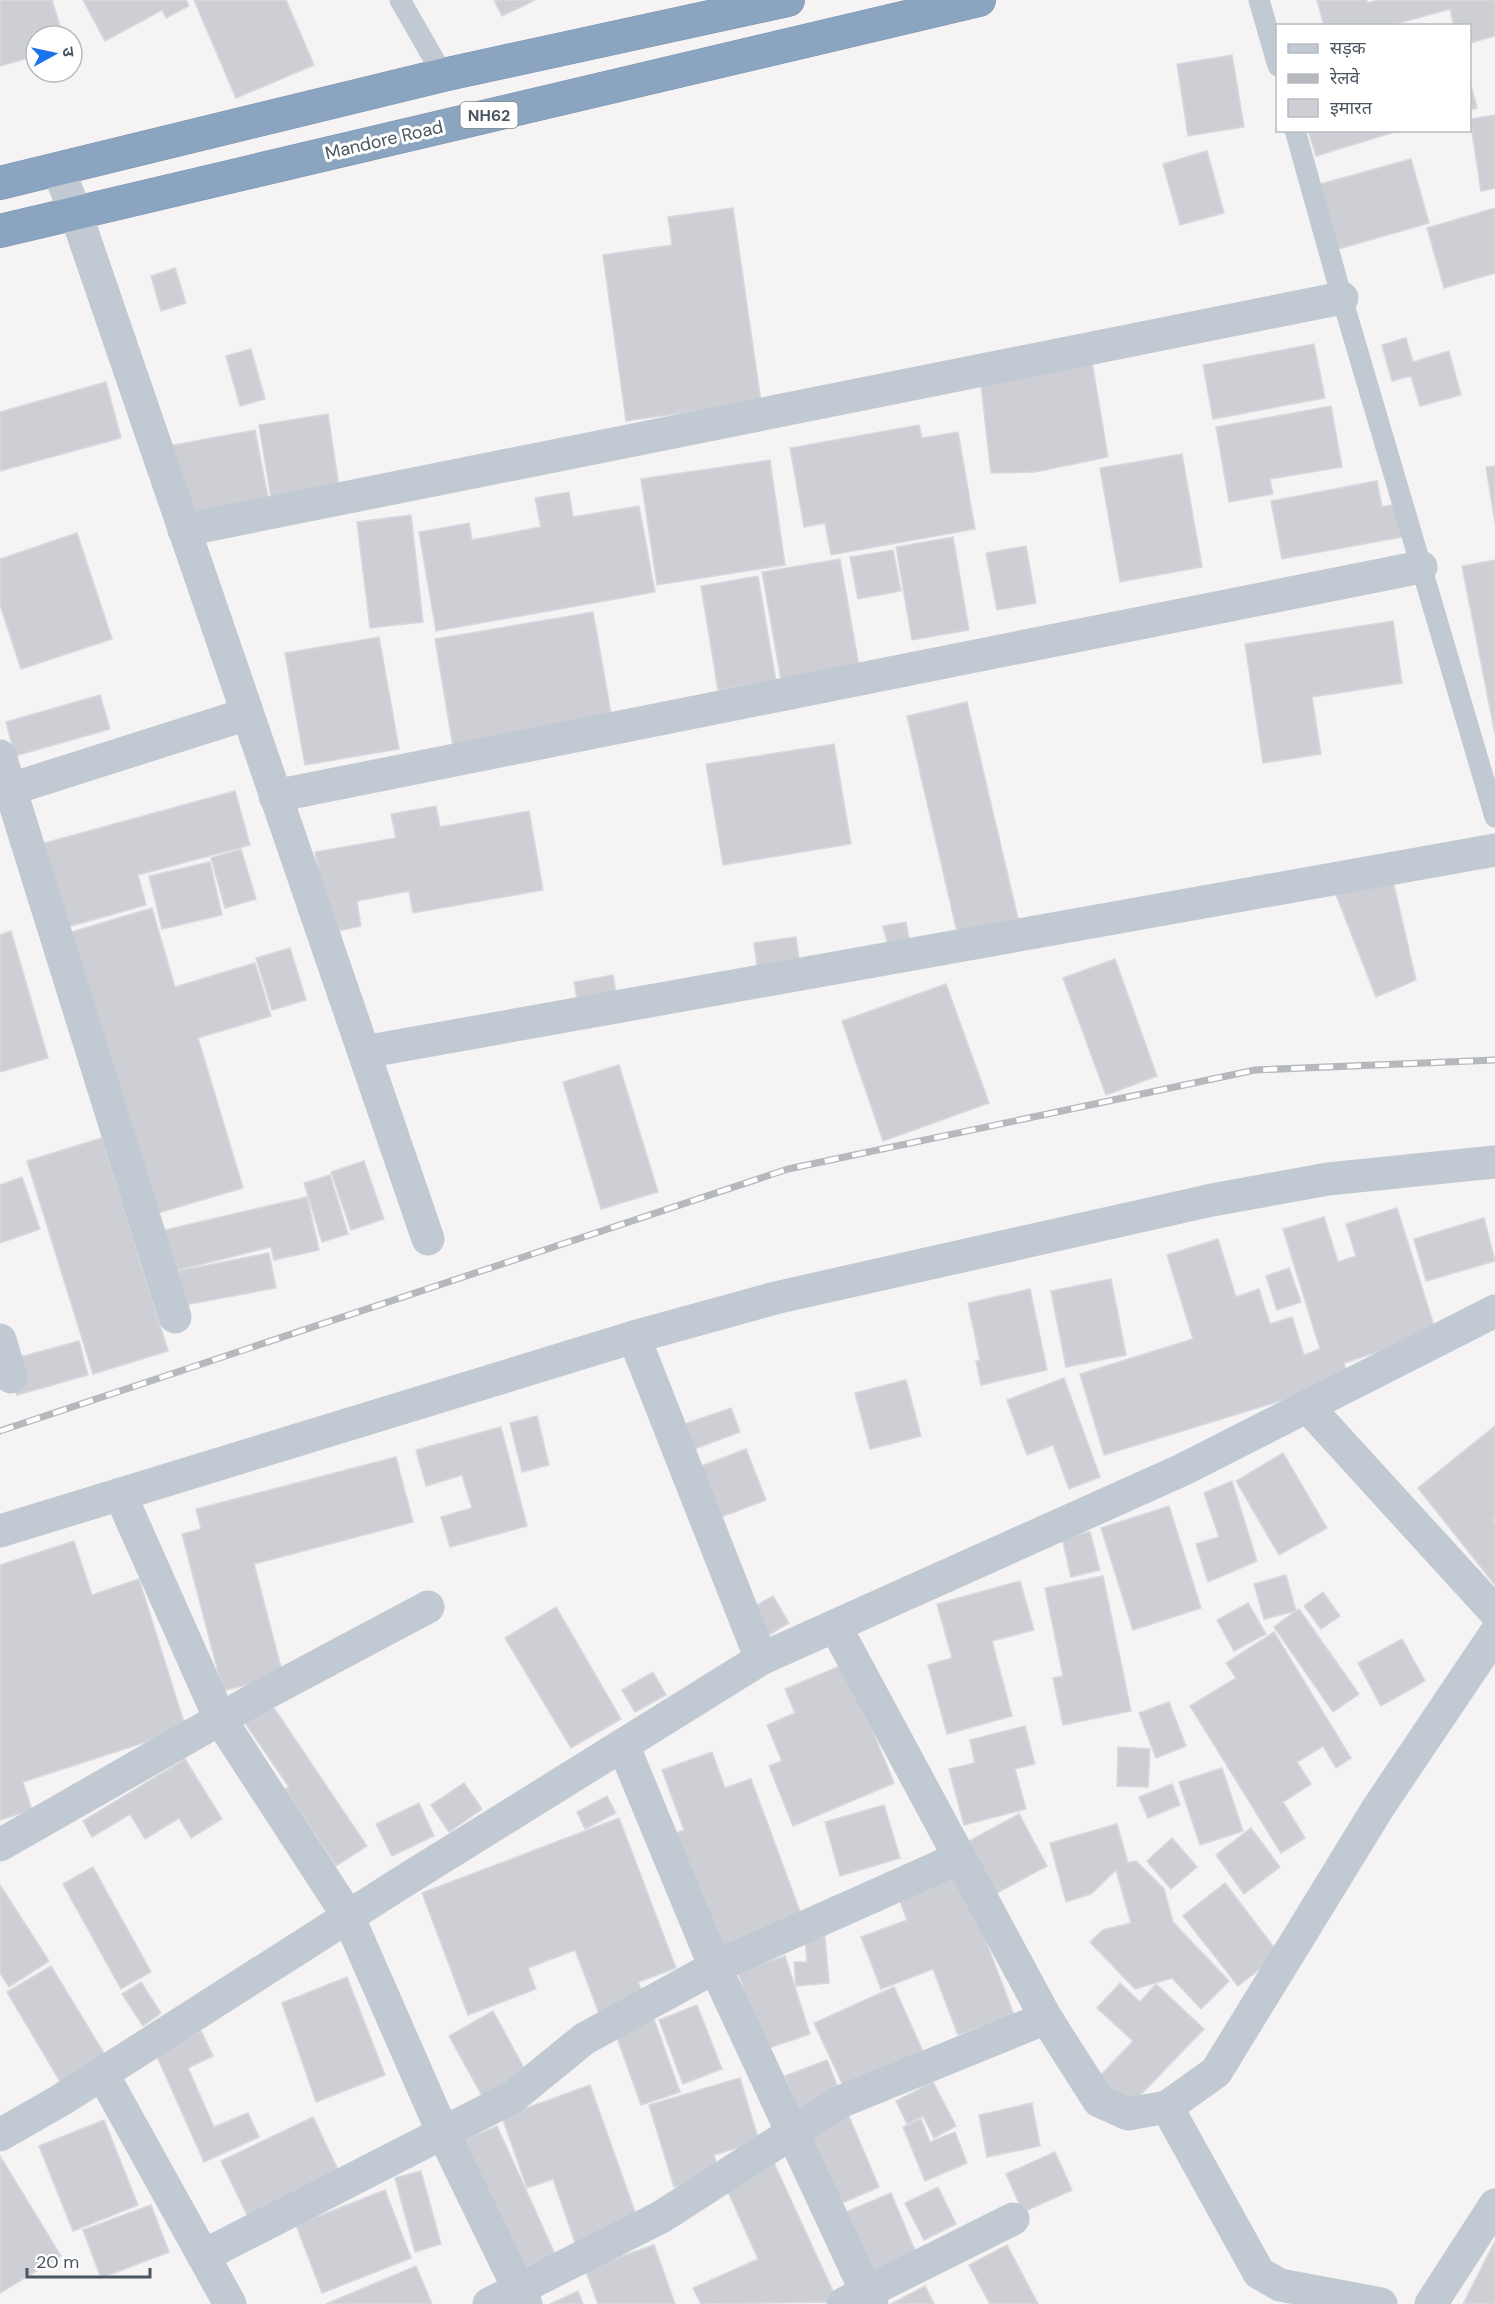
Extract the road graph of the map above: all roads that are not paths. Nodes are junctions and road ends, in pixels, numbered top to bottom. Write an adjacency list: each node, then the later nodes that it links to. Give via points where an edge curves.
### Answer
1 (400, 0): 6 (lane)
2 (787, 0): 6 (highway)
3 (979, 0): 10 (highway, Mandore Road / NH62)
4 (1259, 0): 5 (lane)
5 (1276, 59)
6 (443, 75): 8 (highway)
7 (1296, 132): 12 (lane)
8 (58, 169): 9 (highway); 10 (street)
9 (0, 183)
10 (76, 214): 11 (highway, Mandore Road / NH62); 13 (street)
11 (0, 231)
12 (1342, 298): 13 (street); 14 (lane)
13 (184, 530): 15 (street)
14 (1421, 567): 18 (street); 19 (lane)
15 (247, 714): 17 (street); 18 (street)
16 (0, 756): 17 (street)
17 (11, 789): 25 (street)
18 (275, 796): 21 (street)
19 (1495, 817)
20 (1495, 850): 21 (street)
21 (364, 1052): 23 (street)
22 (1495, 1162): 26 (street, via 1328,1179 1212,1200 776,1298)
23 (428, 1239)
24 (1495, 1311): 29 (street)
25 (175, 1317)
26 (634, 1337): 30 (street); 36 (street)
27 (0, 1340): 28 (street)
28 (11, 1377)
29 (1307, 1406): 33 (street); 34 (street, via 1182,1470)
30 (120, 1494): 31 (street); 37 (street)
31 (0, 1531)
32 (428, 1607): 37 (street)
33 (1495, 1612)
34 (835, 1626): 36 (street); 40 (street)
35 (1495, 1634): 45 (street, via 1378,1808 1216,2072)
36 (761, 1659): 38 (street)
37 (220, 1719): 39 (street); 41 (street)
38 (623, 1745): 41 (street); 42 (street)
39 (0, 1845)
40 (959, 1858): 42 (street); 43 (street)
41 (348, 1916): 44 (street); 46 (street)
42 (715, 1967): 46 (street, via 584,2039 513,2097); 47 (street)
43 (1046, 2018): 45 (street, via 1099,2101 1128,2114); 47 (street, via 840,2102)
44 (102, 2073): 48 (street); 51 (street)
45 (1167, 2107): 56 (street, via 1259,2273 1280,2285)
46 (443, 2133): 51 (street); 52 (street)
47 (792, 2133): 52 (street, via 661,2217); 53 (street)
48 (0, 2135)
49 (1495, 2205): 57 (street)
50 (1013, 2219): 53 (street)
51 (203, 2256): 54 (street)
52 (522, 2296): 55 (street)
53 (860, 2300)
54 (230, 2304)
55 (489, 2304)
56 (1381, 2304)
57 (1431, 2304)

